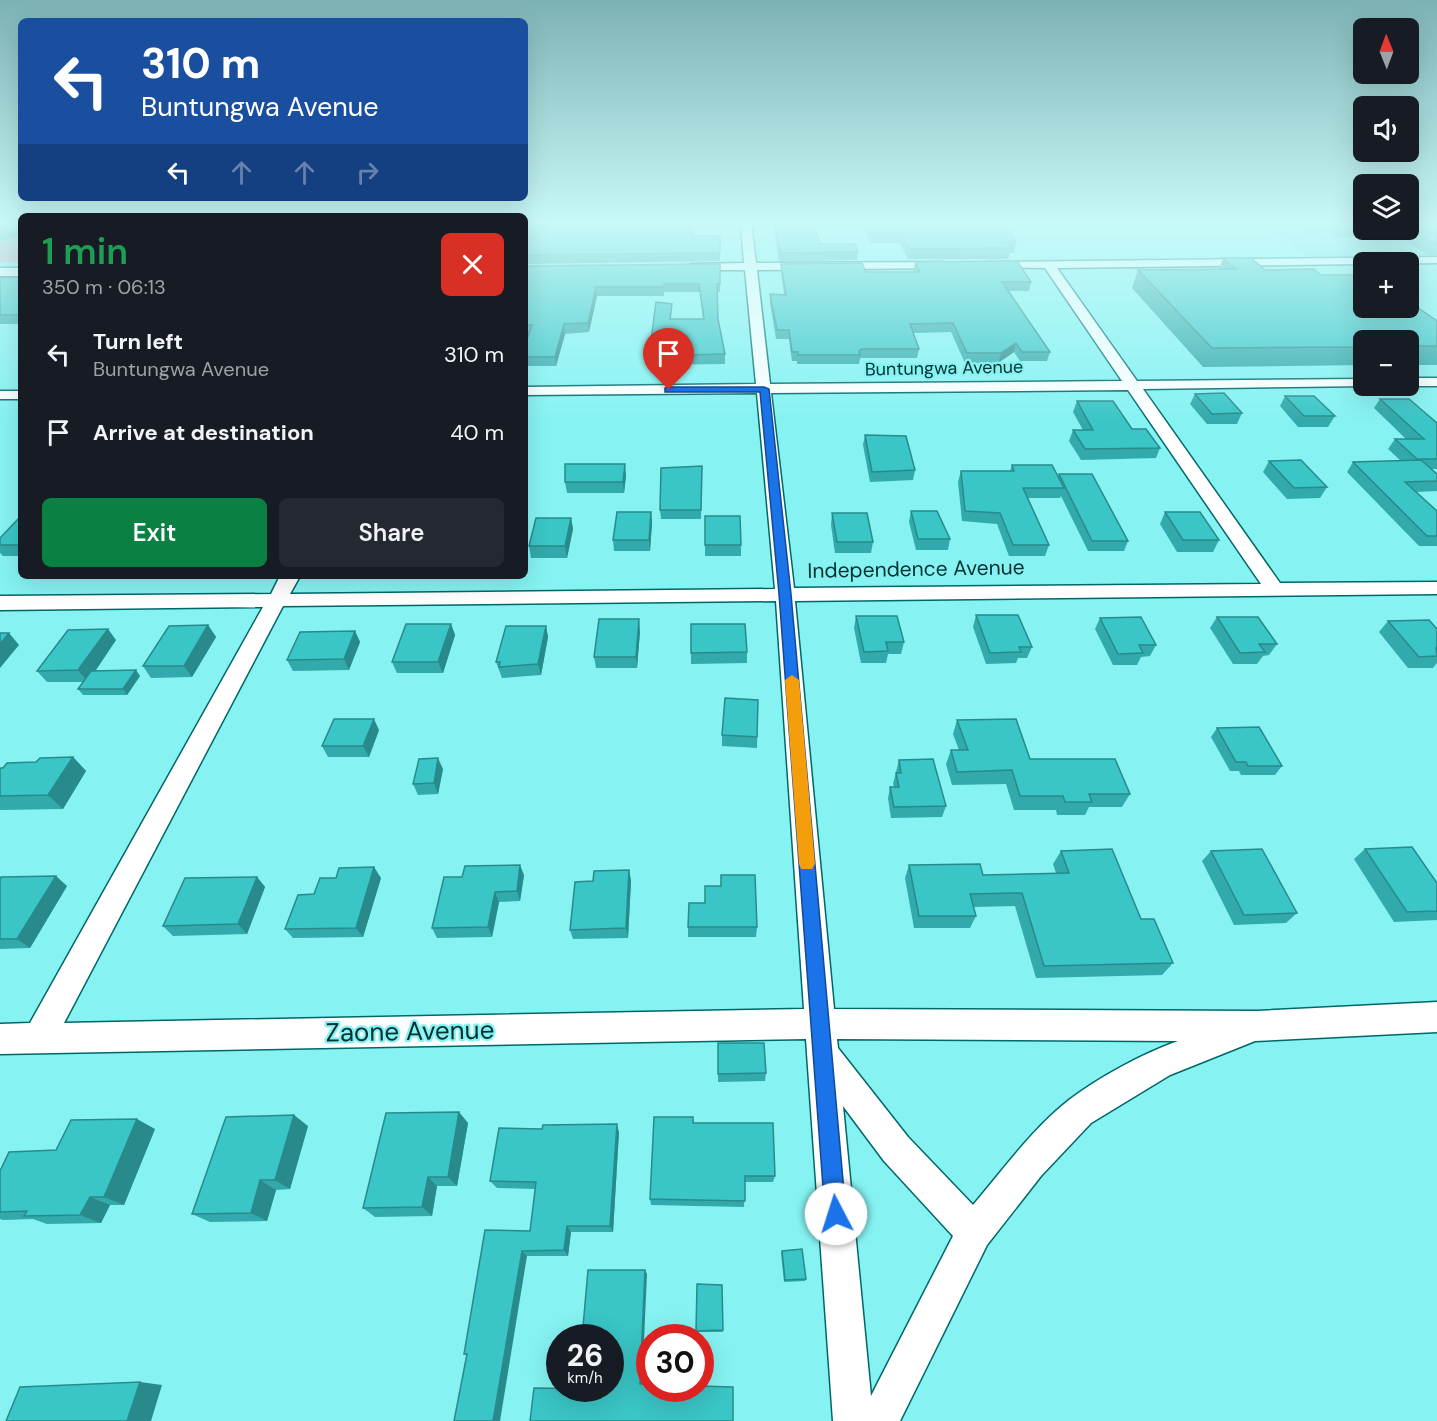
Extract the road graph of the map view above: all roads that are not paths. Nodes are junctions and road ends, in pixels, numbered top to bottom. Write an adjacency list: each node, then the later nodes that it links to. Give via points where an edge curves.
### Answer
1 (753, 289): 7 (street)
2 (1065, 289): 6 (street)
3 (1419, 382): 4 (street)
4 (1437, 382)
5 (1353, 383): 6 (street, Buntungwa Avenue)
6 (1131, 386): 7 (street, Buntungwa Avenue); 13 (street)
7 (764, 389): 8 (street, Buntungwa Avenue); 14 (street)
8 (528, 391)
9 (0, 395): 10 (street)
10 (18, 395)
11 (288, 579): 15 (street)
12 (1437, 588): 13 (street, Independence Avenue)
13 (1275, 590): 14 (street, Independence Avenue)
14 (785, 594): 15 (street, Independence Avenue); 20 (street)
15 (278, 599): 16 (street, Independence Avenue); 19 (street)
16 (0, 603)
17 (1437, 1017): 18 (street)
18 (1257, 1026): 20 (street, Zaone Avenue); 22 (street, via 1160,1063 1080,1112 1029,1164)
19 (39, 1038): 20 (street, Zaone Avenue); 21 (street, Zaone Avenue)
20 (821, 1038): 22 (street, via 896,1149); 23 (street)
21 (0, 1039)
22 (974, 1232): 24 (street)
23 (853, 1421)
24 (879, 1421)

